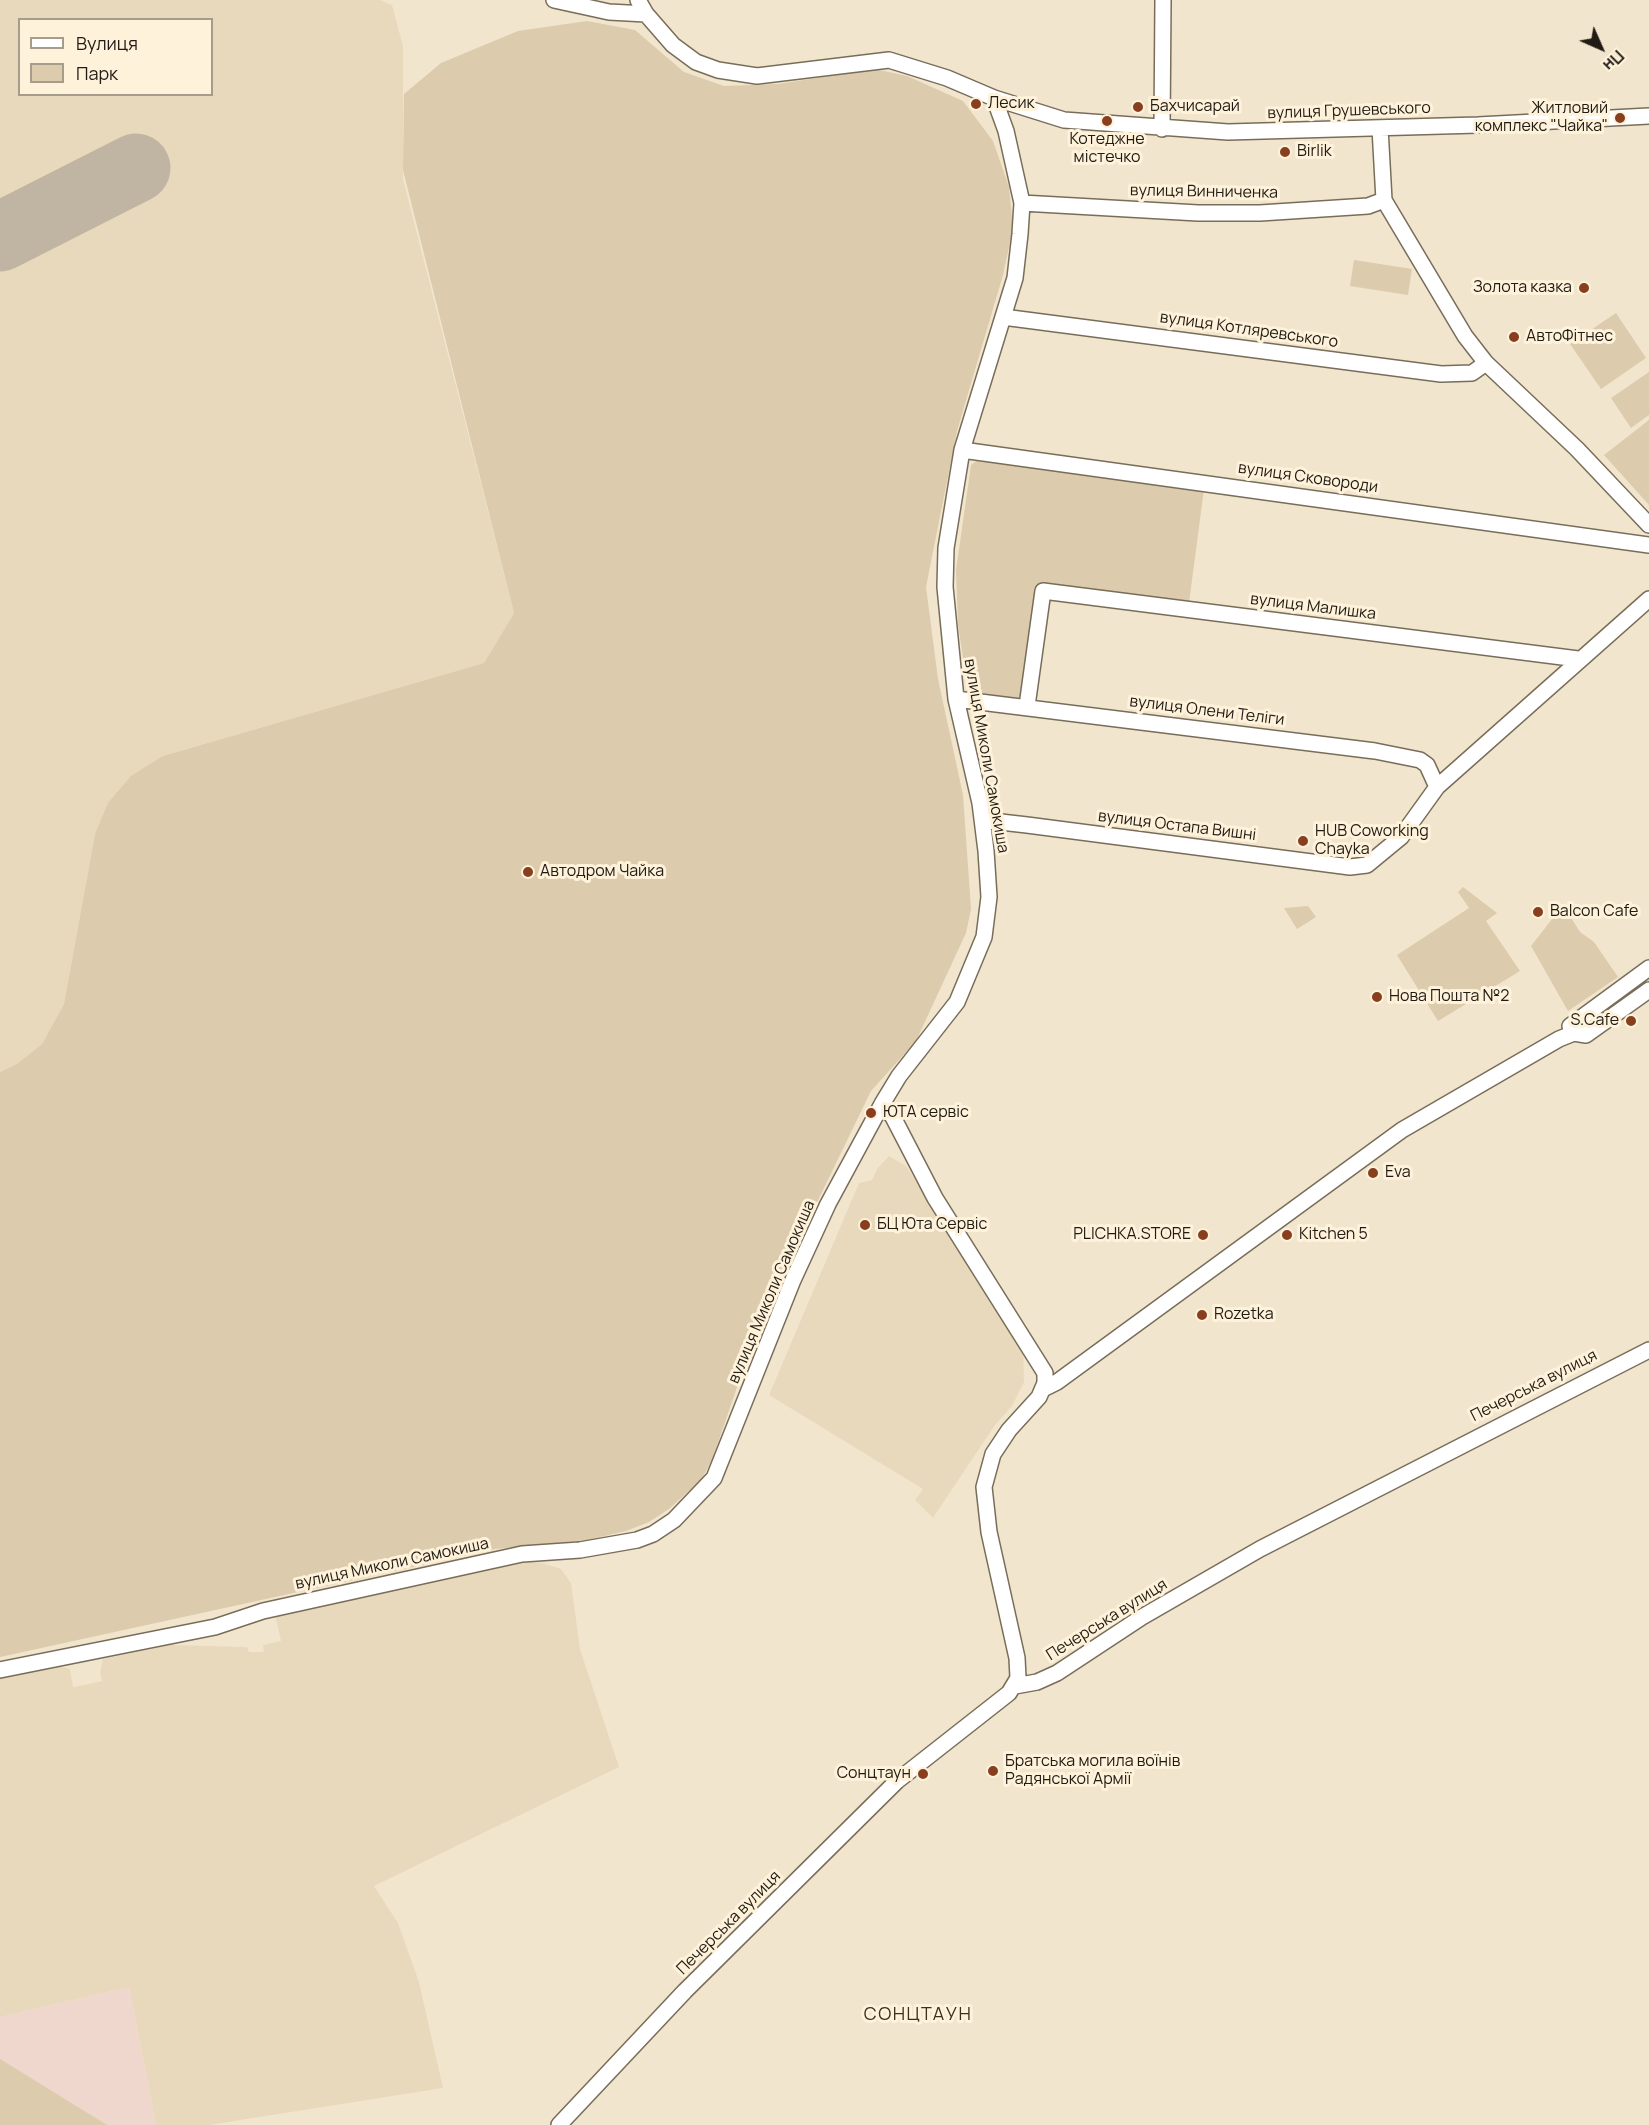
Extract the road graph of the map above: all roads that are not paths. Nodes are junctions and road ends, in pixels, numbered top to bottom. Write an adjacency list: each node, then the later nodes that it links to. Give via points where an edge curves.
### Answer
1 (554, 0): 4 (street, via 609,12)
2 (638, 0): 4 (street, вулиця Грушевського)
3 (1163, 0): 8 (street)
4 (646, 14): 5 (street, вулиця Грушевського, via 673,45 696,62 741,75 788,74 889,60)
5 (994, 98): 8 (street, вулиця Грушевського, via 1064,120); 10 (street, вулиця Миколи Самокиша, via 1006,131)
6 (1649, 116): 7 (street, вулиця Грушевського)
7 (1380, 128): 8 (street, вулиця Грушевського, via 1228,132); 9 (street)
8 (1162, 129)
9 (1384, 200): 10 (street, вулиця Винниченка, via 1368,206 1260,213); 12 (street, via 1465,336)
10 (1022, 203): 11 (street, вулиця Миколи Самокиша, via 1015,278)
11 (1003, 316): 12 (street, вулиця Котляревського, via 1441,374 1472,373); 13 (street, вулиця Миколи Самокиша)
12 (1486, 363): 14 (street, via 1577,449)
13 (962, 450): 15 (street, вулиця Сковороди); 18 (street, вулиця Миколи Самокиша, via 946,548 946,614)
14 (1649, 525)
15 (1649, 545)
16 (1649, 599): 17 (street)
17 (1578, 659): 19 (street, вулиця Малишка, via 1043,591); 20 (street)
18 (956, 699): 19 (street, вулиця Олени Теліги); 21 (street, вулиця Миколи Самокиша)
19 (1027, 706): 20 (street, вулиця Олени Теліги, via 1411,757 1427,765)
20 (1437, 787): 21 (street, вулиця Остапа Вишні, via 1401,837 1367,865 1350,867 1027,825 992,821)
21 (983, 824): 25 (street, вулиця Миколи Самокиша, via 989,897 977,959 957,1002)
22 (1649, 968): 24 (street, via 1570,1026)
23 (1649, 990): 24 (street, via 1586,1035)
24 (1574, 1033): 27 (street, via 1402,1130)
25 (882, 1104): 27 (street, via 893,1117 935,1198 1035,1355 1045,1373); 28 (street, вулиця Миколи Самокиша, via 810,1243 721,1464 703,1493 664,1528 615,1545 522,1554 263,1611 215,1627)
26 (1649, 1350): 29 (street, Печерська вулиця, via 1260,1549 1142,1617 1057,1673)
27 (1043, 1389): 29 (street, via 1000,1443 989,1464 984,1487 989,1532 1017,1658)
28 (0, 1670)
29 (1015, 1686): 30 (street, Печерська вулиця, via 897,1781 686,1991)
30 (559, 2125)

